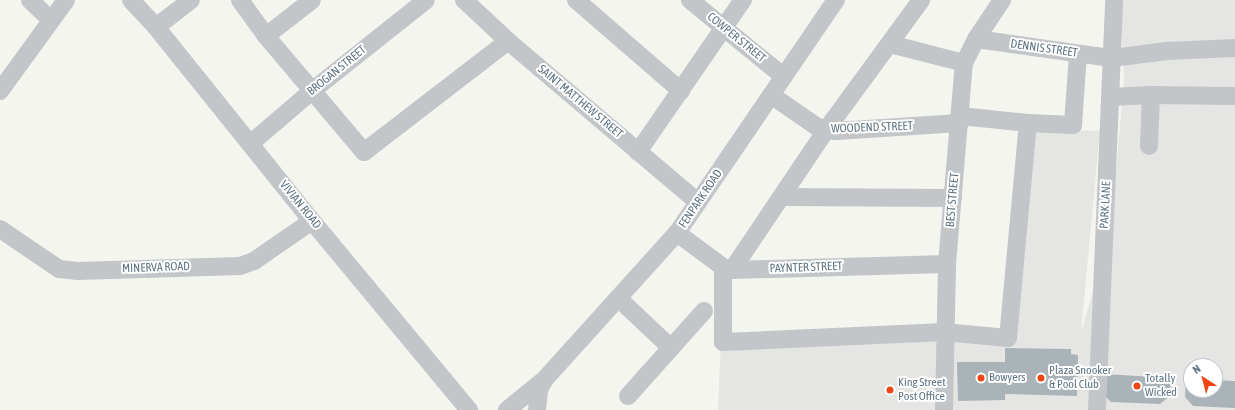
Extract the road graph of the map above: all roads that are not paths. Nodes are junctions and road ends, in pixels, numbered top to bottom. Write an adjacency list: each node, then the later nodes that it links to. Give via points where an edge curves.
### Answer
1 (30, 0): 16 (street)
2 (66, 0): 16 (street)
3 (131, 0): 17 (street, VIVIAN ROAD)
4 (191, 0): 17 (street)
5 (240, 0): 19 (street)
6 (312, 0): 19 (street)
7 (426, 0): 28 (street, BROGAN STREET)
8 (464, 0): 21 (street, SAINT MATTHEW STREET)
9 (576, 0): 30 (street)
10 (690, 0): 18 (street, COWPER STREET)
11 (743, 0): 18 (street)
12 (836, 0): 27 (street, FENPARK ROAD)
13 (921, 0): 22 (street)
14 (1002, 0): 20 (street, BEST STREET)
15 (1114, 0): 25 (street, PARK LANE)
16 (51, 20): 29 (street)
17 (156, 27): 38 (street, VIVIAN ROAD)
18 (724, 28): 27 (street, COWPER STREET); 30 (street)
19 (266, 36): 28 (street)
20 (976, 39): 24 (street, DENNIS STREET); 26 (street, BEST STREET)
21 (508, 41): 28 (street, via 364,152); 40 (street, SAINT MATTHEW STREET)
22 (890, 44): 26 (street); 37 (street)
23 (1235, 48): 25 (street, DENNIS STREET, via 1167,51)
24 (1078, 54): 25 (street, DENNIS STREET); 36 (street, WOODEND STREET, via 1073,125)
25 (1112, 58): 34 (street, PARK LANE)
26 (964, 63): 35 (street, BEST STREET)
27 (783, 76): 31 (street, FENPARK ROAD)
28 (313, 90): 38 (street, BROGAN STREET)
29 (0, 91)
30 (681, 91): 40 (street)
31 (771, 95): 37 (street, WOODEND STREET); 43 (street, FENPARK ROAD)
32 (1151, 95): 33 (street); 34 (street); 39 (street)
33 (1235, 96)
34 (1111, 97): 59 (street, PARK LANE)
35 (960, 120): 36 (street, WOODEND STREET); 37 (street, WOODEND STREET); 42 (street, BEST STREET)
36 (1028, 122): 51 (street, via 1008,338)
37 (826, 130): 41 (street)
38 (250, 144): 44 (street, VIVIAN ROAD)
39 (1148, 146)
40 (638, 152): 43 (street, SAINT MATTHEW STREET)
41 (782, 197): 42 (street); 48 (street)
42 (953, 198): 47 (street, BEST STREET)
43 (698, 202): 46 (street, FENPARK ROAD)
44 (312, 221): 45 (street, MINERVA ROAD, via 254,261 240,266 78,271 59,269); 55 (street, VIVIAN ROAD)
45 (0, 229)
46 (677, 233): 48 (street); 49 (street, FENPARK ROAD)
47 (947, 264): 48 (street, PAYNTER STREET); 51 (street, BEST STREET)
48 (728, 268): 51 (street, via 723,342)
49 (618, 298): 52 (street); 53 (street, FENPARK ROAD)
50 (704, 311): 52 (street)
51 (944, 332): 58 (street, BEST STREET)
52 (670, 348): 54 (street)
53 (544, 380): 56 (street, FENPARK ROAD); 57 (street, FENPARK ROAD, via 538,396)
54 (628, 396)
55 (469, 410)
56 (507, 410)
57 (538, 410)
58 (944, 410)
59 (1097, 410)

